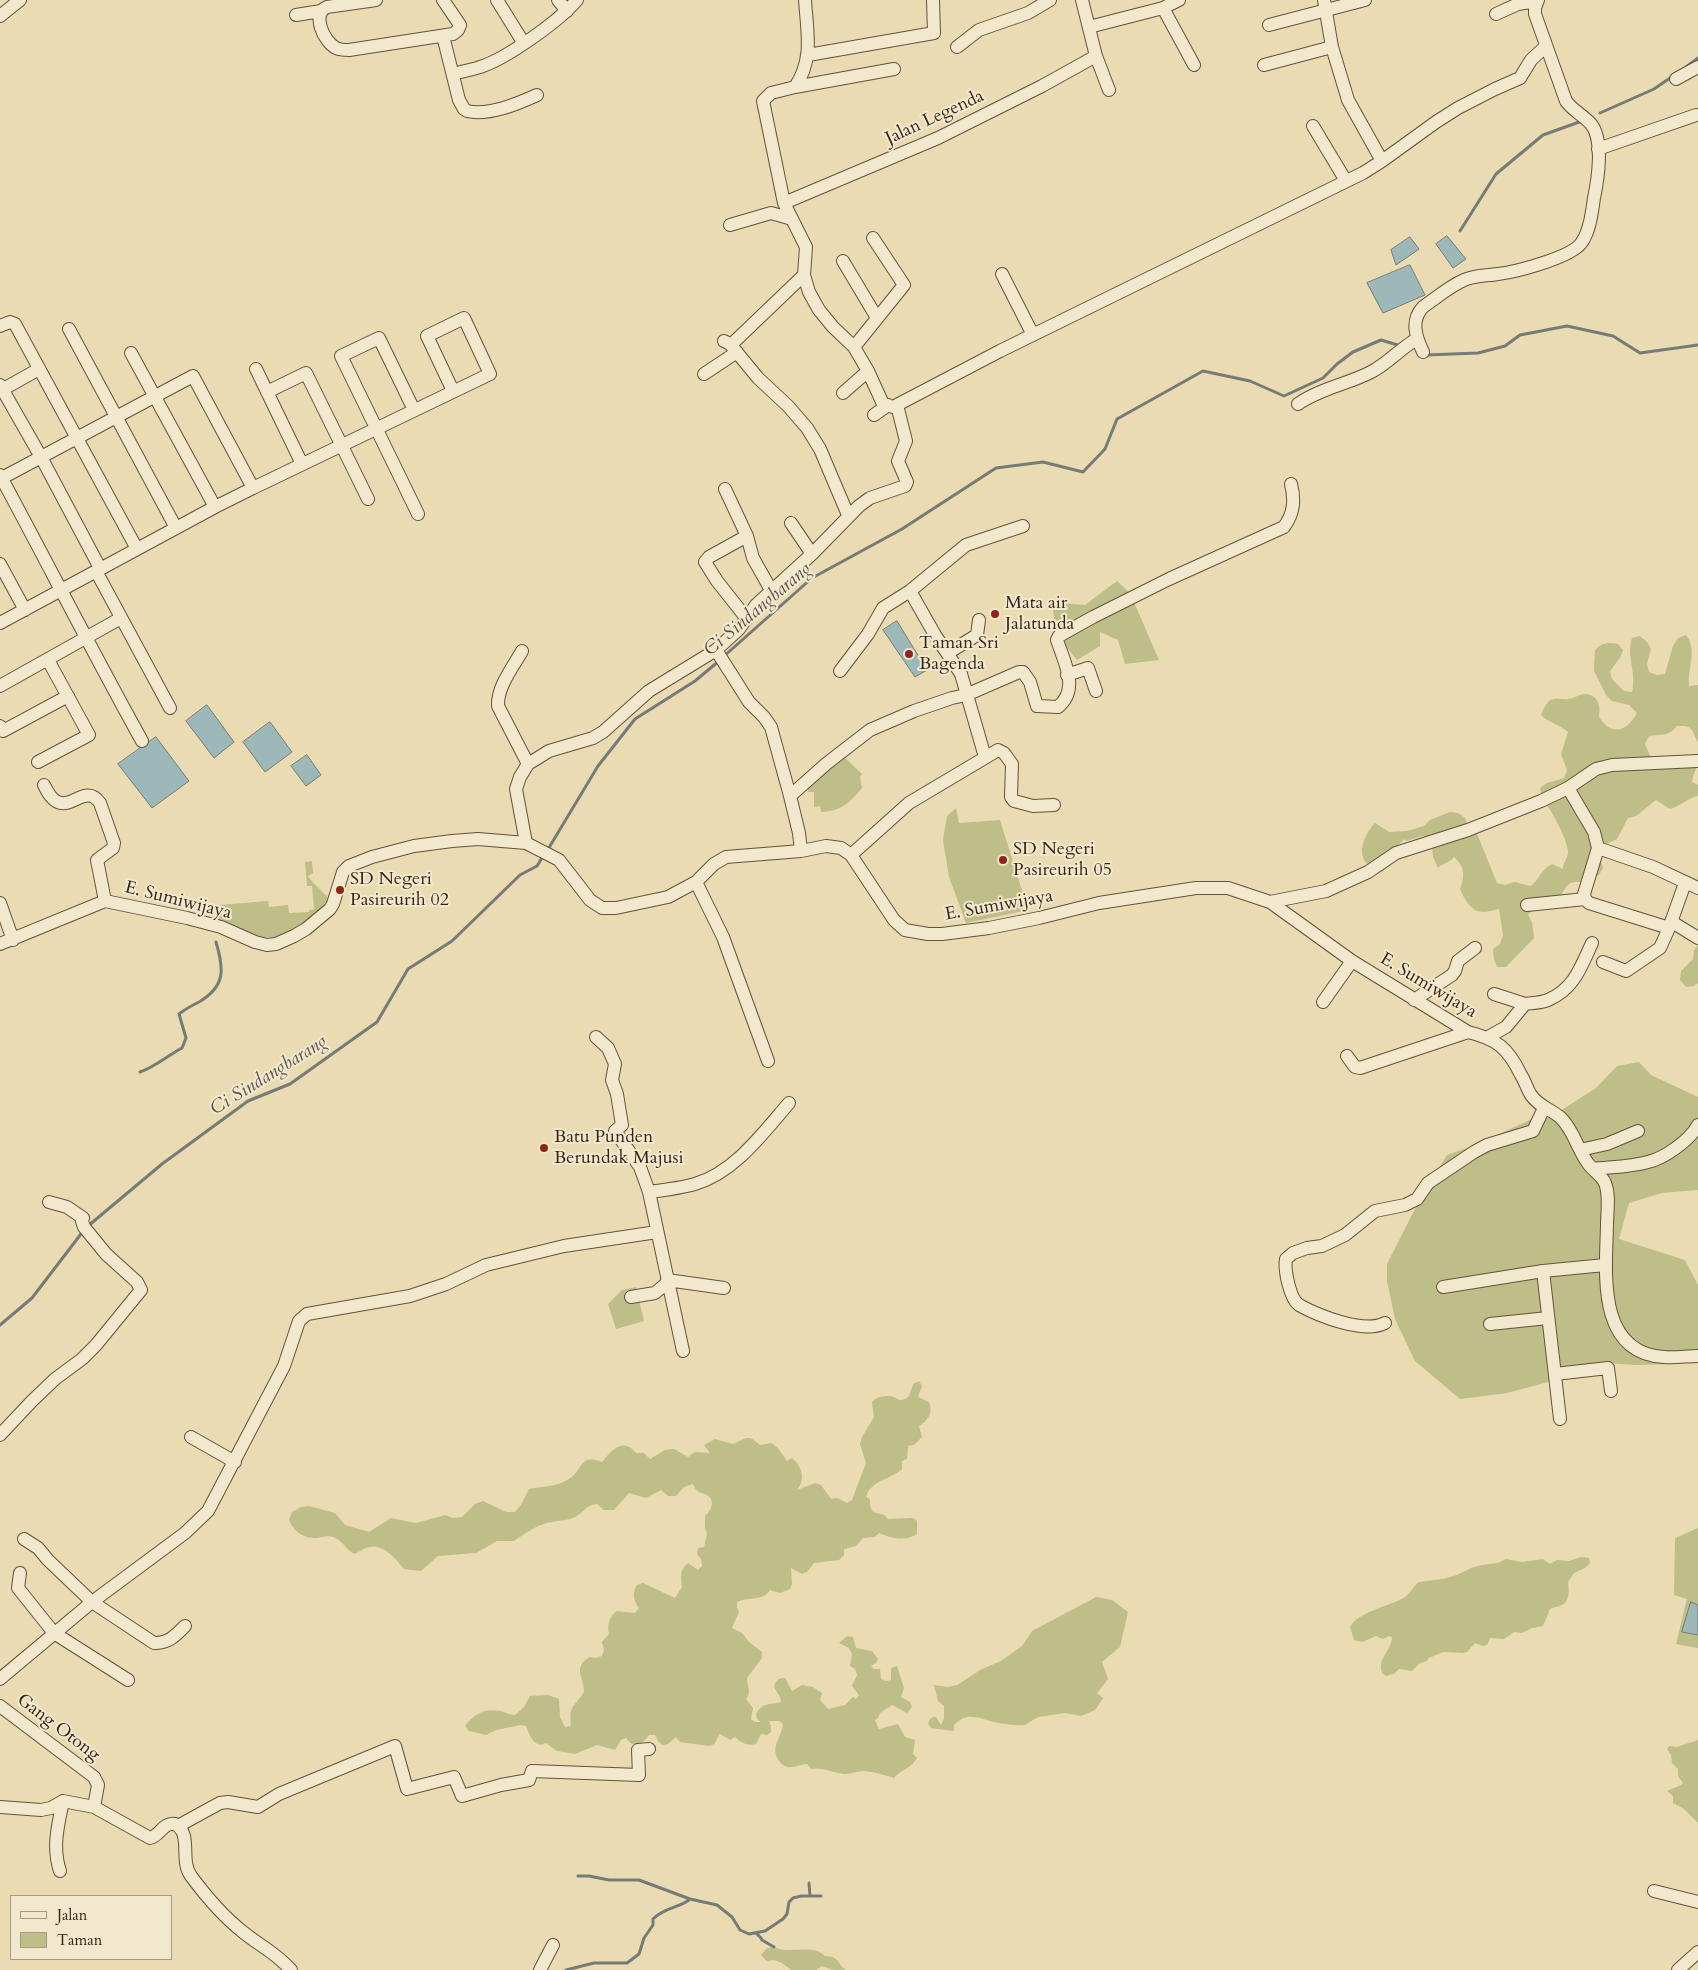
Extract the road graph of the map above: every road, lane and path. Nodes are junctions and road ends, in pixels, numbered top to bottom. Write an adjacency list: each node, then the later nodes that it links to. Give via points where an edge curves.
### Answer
1 (20, 0): 20 (street)
2 (376, 0): 16 (street)
3 (443, 0): 23 (street, via 460,25 456,32)
4 (498, 0): 24 (street)
5 (558, 0): 17 (street)
6 (577, 0): 17 (street)
7 (805, 0): 28 (street)
8 (933, 0): 28 (street, via 934,33)
9 (1050, 0): 26 (street, via 1019,17 979,30)
10 (1082, 0): 22 (street)
11 (1179, 0): 15 (street)
12 (1365, 0): 14 (street)
13 (1538, 0): 18 (street, via 1518,4); 25 (street, via 1535,14)
14 (1325, 5): 21 (street); 27 (street)
15 (1163, 8): 22 (street); 30 (street)
16 (321, 11): 19 (street); 23 (street, via 319,18 327,39 342,50)
17 (567, 11): 24 (street)
18 (1496, 14)
19 (296, 15)
20 (0, 16)
21 (1269, 25)
22 (1089, 28): 29 (street)
23 (444, 36): 34 (street)
24 (523, 42): 34 (street, via 489,64)
25 (1546, 46): 41 (street, via 1566,100 1594,129); 42 (street, via 1531,60 1520,78 1458,108)
26 (956, 47)
27 (1332, 47): 31 (street); 42 (street, via 1348,100)
28 (808, 55): 36 (street, via 805,72)
29 (1096, 56): 37 (street); 44 (street, Jalan Legenda, via 938,138)
30 (1194, 65)
31 (1264, 65)
32 (1698, 67): 35 (street)
33 (894, 69): 36 (street)
34 (454, 74): 38 (street, via 461,105 467,111 492,110)
35 (1676, 79)
36 (796, 87): 44 (street, via 771,92 763,101)
37 (1109, 90)
38 (537, 95)
39 (1696, 115): 41 (street)
40 (1313, 126): 43 (street)
41 (1598, 149): 55 (street, via 1600,172 1592,213 1578,248 1534,266 1464,280 1418,312)
42 (1382, 161): 43 (street)
43 (1346, 182): 54 (street)
44 (784, 203): 45 (street)
45 (792, 219): 46 (street, via 771,213); 50 (street, via 806,247)
46 (730, 225)
47 (874, 238): 51 (street, via 904,285)
48 (843, 261): 51 (street)
49 (1002, 274): 54 (street)
50 (804, 275): 56 (street); 57 (street, via 819,310)
51 (877, 318): 57 (street)
52 (0, 326): 60 (street, via 10,322 15,324)
53 (69, 329): 73 (street)
54 (1034, 335): 70 (street)
55 (1414, 341): 58 (street); 69 (street, via 1374,370 1312,394)
56 (730, 345): 63 (street); 86 (street, via 807,428 820,449)
57 (854, 347): 62 (street)
58 (1423, 352)
59 (130, 353): 68 (street)
60 (40, 369): 64 (street); 75 (street)
61 (256, 369): 66 (street)
62 (868, 371): 67 (street); 70 (street, via 883,404)
63 (704, 374)
64 (1, 388): 77 (street)
65 (454, 391): 65 (street, via 427,336 464,318 490,374); 71 (street)
66 (267, 392): 76 (street, via 306,373); 78 (street)
67 (843, 392)
68 (154, 397): 73 (street); 81 (street, via 193,376); 84 (street)
69 (1298, 404)
70 (892, 405): 72 (street); 86 (street, via 906,441 898,461 906,484 903,488 870,498)
71 (414, 410): 74 (street); 74 (street, via 379,338 364,345 341,356)
72 (874, 415)
73 (116, 417): 75 (street); 89 (street)
74 (376, 428): 76 (street); 85 (street)
75 (77, 438): 77 (street); 91 (street)
76 (341, 445): 78 (street); 83 (street)
77 (41, 457): 79 (street); 94 (street)
78 (302, 464): 81 (street)
79 (0, 477): 95 (street)
80 (1290, 484): 109 (street, via 1294,504 1284,527 1169,579 1058,636)
81 (253, 488): 84 (street)
82 (725, 489): 90 (street)
83 (368, 499)
84 (214, 507): 89 (street)
85 (418, 514)
86 (848, 515): 92 (street)
87 (792, 523): 92 (street)
88 (1023, 526): 97 (street, via 966,545)
89 (176, 528): 91 (street)
90 (747, 536): 96 (street, via 753,558); 100 (street, via 705,562)
91 (137, 549): 94 (street)
92 (812, 554): 96 (street)
93 (0, 564): 98 (street)
94 (98, 570): 95 (street); 99 (street)
95 (62, 590): 98 (street); 103 (street)
96 (771, 590): 100 (street)
97 (910, 591): 106 (street, via 934,635); 108 (street, via 880,611 868,634)
98 (25, 610): 102 (street)
99 (121, 618): 103 (street); 114 (street)
100 (747, 618): 105 (street)
101 (979, 620): 106 (street, via 977,635)
102 (0, 623)
103 (86, 639): 107 (street); 116 (street)
104 (522, 652): 120 (street, via 498,698 501,713)
105 (718, 653): 120 (street, via 649,691 594,738 549,751); 123 (street, via 749,702 771,727)
106 (948, 653): 112 (street, via 961,674)
107 (48, 660): 110 (street); 113 (street)
108 (840, 671)
109 (1068, 675): 111 (street, via 1088,668); 112 (street, via 1070,689 1058,707 1037,706 1030,682 1023,672)
110 (0, 686)
111 (1096, 692)
112 (966, 695): 117 (street); 123 (street, via 914,711 870,730)
113 (68, 696): 115 (street, via 3,731); 119 (street, via 89,735)
114 (170, 708)
115 (0, 726)
116 (142, 741)
117 (985, 757): 124 (street, via 998,750 1012,764 1011,797 1014,801 1033,806); 128 (street, via 910,803)
118 (1698, 761): 122 (street, E. Sumiwijaya, via 1596,768)
119 (38, 762)
120 (528, 764): 126 (street, via 516,789)
121 (44, 785): 133 (street, via 49,797 57,803 90,796 100,804 114,843 97,860)
122 (1568, 788): 127 (street, via 1594,832); 134 (street, E. Sumiwijaya, via 1468,830 1396,853 1368,872 1326,891)
123 (790, 796): 125 (street)
124 (1054, 806)
125 (800, 842): 128 (street, E. Sumiwijaya, via 841,848); 129 (street, E. Sumiwijaya, via 726,857)
126 (529, 845): 129 (street, E. Sumiwijaya, via 562,864 590,900 608,909 668,897); 133 (street, E. Sumiwijaya, via 478,839 452,841 414,846 364,860 343,872 333,904 321,918 276,944 255,942 222,927 187,918)
127 (1598, 848): 130 (street, via 1653,867); 132 (street, via 1584,894)
128 (851, 855): 134 (street, E. Sumiwijaya, via 894,920 905,930 928,934 989,928 1099,903 1196,888 1228,888)
129 (696, 882): 153 (street, via 723,937)
130 (1685, 883): 131 (street); 137 (street)
131 (1698, 888)
132 (1586, 900): 136 (street); 137 (street)
133 (105, 901): 139 (street, E. Sumiwijaya)
134 (1270, 902): 143 (street, E. Sumiwijaya)
135 (0, 903): 139 (street)
136 (1526, 905)
137 (1671, 925): 138 (street); 144 (street, via 1660,948 1626,971)
138 (1698, 938)
139 (13, 940): 141 (street, E. Sumiwijaya)
140 (1592, 943): 148 (street, via 1575,980 1547,1000)
141 (0, 944)
142 (1475, 948): 146 (street, via 1458,961 1454,974)
143 (1352, 961): 146 (street, E. Sumiwijaya); 147 (street)
144 (1603, 962)
145 (1494, 994): 148 (street)
146 (1414, 1000): 149 (street, E. Sumiwijaya)
147 (1323, 1002)
148 (1525, 1004): 151 (street, via 1506,1027)
149 (1468, 1032): 151 (street, E. Sumiwijaya); 152 (street, via 1360,1068 1355,1067)
150 (596, 1037): 160 (street, via 608,1048 615,1064 612,1080 622,1125 615,1131 640,1167)
151 (1488, 1037): 155 (street, E. Sumiwijaya, via 1514,1059 1531,1095)
152 (1347, 1056)
153 (768, 1061)
154 (789, 1103): 160 (street, via 732,1164 696,1184)
155 (1544, 1108): 158 (street, E. Sumiwijaya, via 1569,1128); 170 (street, via 1533,1131 1474,1152 1428,1183 1418,1199 1375,1212 1345,1235 1322,1246 1293,1253 1286,1259 1294,1301 1299,1306 1354,1326 1378,1327)
156 (1698, 1125): 159 (street, via 1693,1134 1676,1148 1649,1162)
157 (1638, 1131): 158 (street, via 1607,1144)
158 (1580, 1150): 159 (street, E. Sumiwijaya)
159 (1593, 1169): 163 (street, E. Sumiwijaya, via 1607,1188)
160 (649, 1192): 162 (street)
161 (49, 1202): 177 (street, via 71,1209 83,1218 84,1227 141,1290 96,1345 55,1379)
162 (657, 1232): 165 (street); 179 (street, via 564,1246 486,1265 410,1296 307,1314 300,1321 284,1366)
163 (1606, 1265): 164 (street); 173 (street, E. Sumiwijaya, via 1610,1316 1631,1346 1663,1357)
164 (1543, 1271): 166 (street); 169 (street)
165 (668, 1281): 167 (street); 168 (street, via 658,1292); 172 (street)
166 (1444, 1287)
167 (724, 1288)
168 (631, 1297)
169 (1548, 1318): 171 (street); 174 (street)
170 (1385, 1323)
171 (1490, 1324)
172 (683, 1351)
173 (1698, 1356)
174 (1555, 1374): 175 (street, via 1608,1368); 176 (street)
175 (1611, 1391)
176 (1560, 1419)
177 (0, 1435)
178 (192, 1437): 179 (street)
179 (235, 1462): 182 (street, via 216,1499 197,1522)
180 (24, 1539): 182 (street, via 38,1548)
181 (20, 1573): 184 (street, via 18,1588)
182 (92, 1602): 183 (street, via 154,1643 174,1638); 184 (street)
183 (185, 1626)
184 (54, 1633): 185 (street); 186 (street)
185 (0, 1679)
186 (128, 1680)
187 (0, 1706): 191 (street, Gang Otong, via 94,1777 98,1785)
188 (650, 1750): 192 (street, via 638,1750 639,1775 532,1772 529,1780 462,1796 454,1777 407,1789 395,1746 279,1794 258,1808 228,1802)
189 (62, 1801): 190 (street, via 41,1810); 191 (street); 193 (street, via 56,1848)
190 (0, 1807)
191 (94, 1807): 192 (street, via 153,1838 171,1823)
192 (178, 1826): 198 (street, via 184,1834 185,1864 190,1875 236,1926 274,1952)
193 (60, 1871)
194 (1654, 1890): 195 (street)
195 (1698, 1902)
196 (553, 1945): 199 (street)
197 (1698, 1952): 200 (street)
198 (291, 1970)
199 (540, 1970)
200 (1678, 1970)

